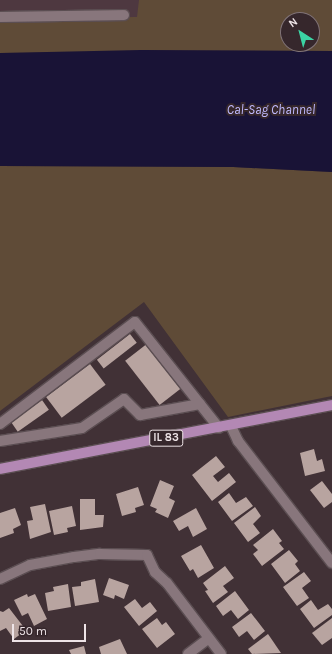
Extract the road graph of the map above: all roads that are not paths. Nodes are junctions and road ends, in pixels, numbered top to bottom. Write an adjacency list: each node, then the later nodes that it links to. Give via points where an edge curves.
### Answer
1 (124, 15): 2 (street)
2 (0, 17)
3 (200, 404): 5 (street, via 135,322); 7 (street); 8 (street, via 140,415 124,399 82,428)
4 (332, 405): 6 (main road, IL 83)
5 (0, 424)
6 (231, 426): 7 (main road, IL 83); 10 (street, via 238,441)
7 (219, 428): 9 (main road, IL 83)
8 (0, 442)
9 (0, 469)
10 (332, 563)
11 (0, 579): 12 (street, via 30,565 74,557 100,554 147,555 155,572 167,583)
12 (209, 638): 13 (street); 14 (street)
13 (188, 654)
14 (221, 654)

